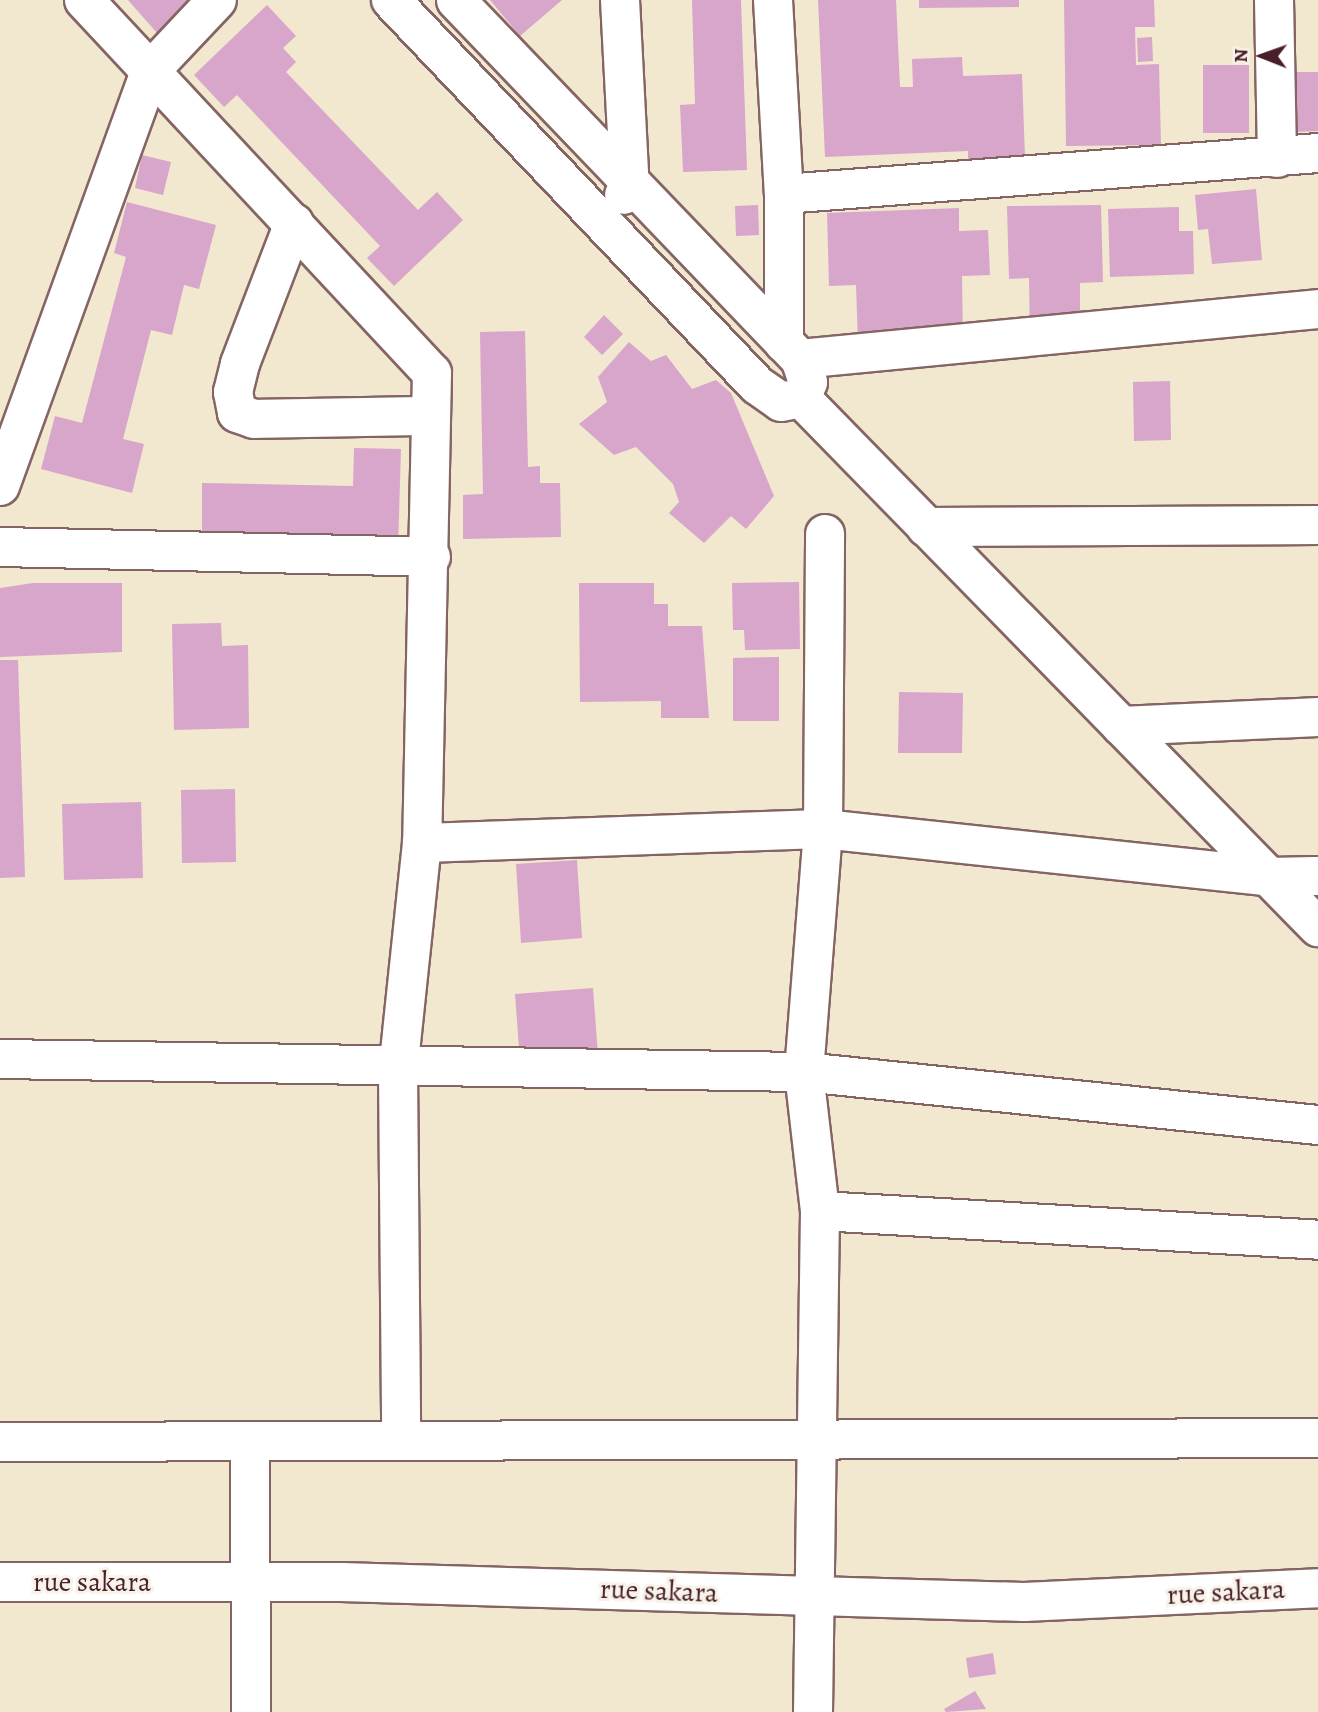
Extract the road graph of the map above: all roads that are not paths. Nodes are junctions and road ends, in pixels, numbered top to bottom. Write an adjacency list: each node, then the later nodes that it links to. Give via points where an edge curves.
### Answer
1 (84, 0): 8 (street)
2 (217, 0): 8 (street)
3 (391, 0): 14 (street)
4 (456, 0): 11 (street)
5 (620, 0): 11 (street)
6 (773, 0): 12 (street)
7 (1274, 0): 10 (street)
8 (151, 70): 13 (street); 19 (street)
9 (1318, 153): 10 (street)
10 (1277, 159): 12 (street)
11 (630, 187): 14 (street); 16 (street)
12 (784, 194): 16 (street)
13 (294, 223): 18 (street, via 432,373); 18 (street, via 240,364 237,413 254,419)
14 (600, 223): 17 (street, via 771,398)
15 (1318, 309): 16 (street)
16 (792, 351): 17 (street, via 808,382)
17 (801, 398): 21 (street)
18 (431, 416): 24 (street)
19 (0, 486)
20 (1318, 525): 21 (street)
21 (926, 527): 26 (street)
22 (825, 534): 27 (street)
23 (0, 547): 24 (street)
24 (431, 557): 28 (street)
25 (1318, 718): 26 (street)
26 (1121, 726): 29 (street)
27 (823, 829): 28 (street); 29 (street); 34 (street)
28 (422, 843): 33 (street)
29 (1269, 877): 30 (street); 31 (street)
30 (1318, 877)
31 (1318, 927)
32 (0, 1059): 33 (street)
33 (398, 1070): 34 (street); 40 (street)
34 (804, 1072): 35 (street); 36 (street)
35 (1318, 1125)
36 (820, 1211): 37 (street); 38 (street)
37 (1318, 1240)
38 (817, 1438): 39 (street); 40 (street); 46 (street)
39 (1318, 1438)
40 (401, 1440): 41 (street)
41 (250, 1441): 42 (street); 44 (street)
42 (0, 1442)
43 (0, 1582): 44 (street, rue sakara)
44 (251, 1582): 46 (street, rue sakara); 47 (street)
45 (1318, 1588): 46 (street, rue sakara, via 1024,1602)
46 (815, 1596): 48 (street)
47 (251, 1712)
48 (813, 1712)

